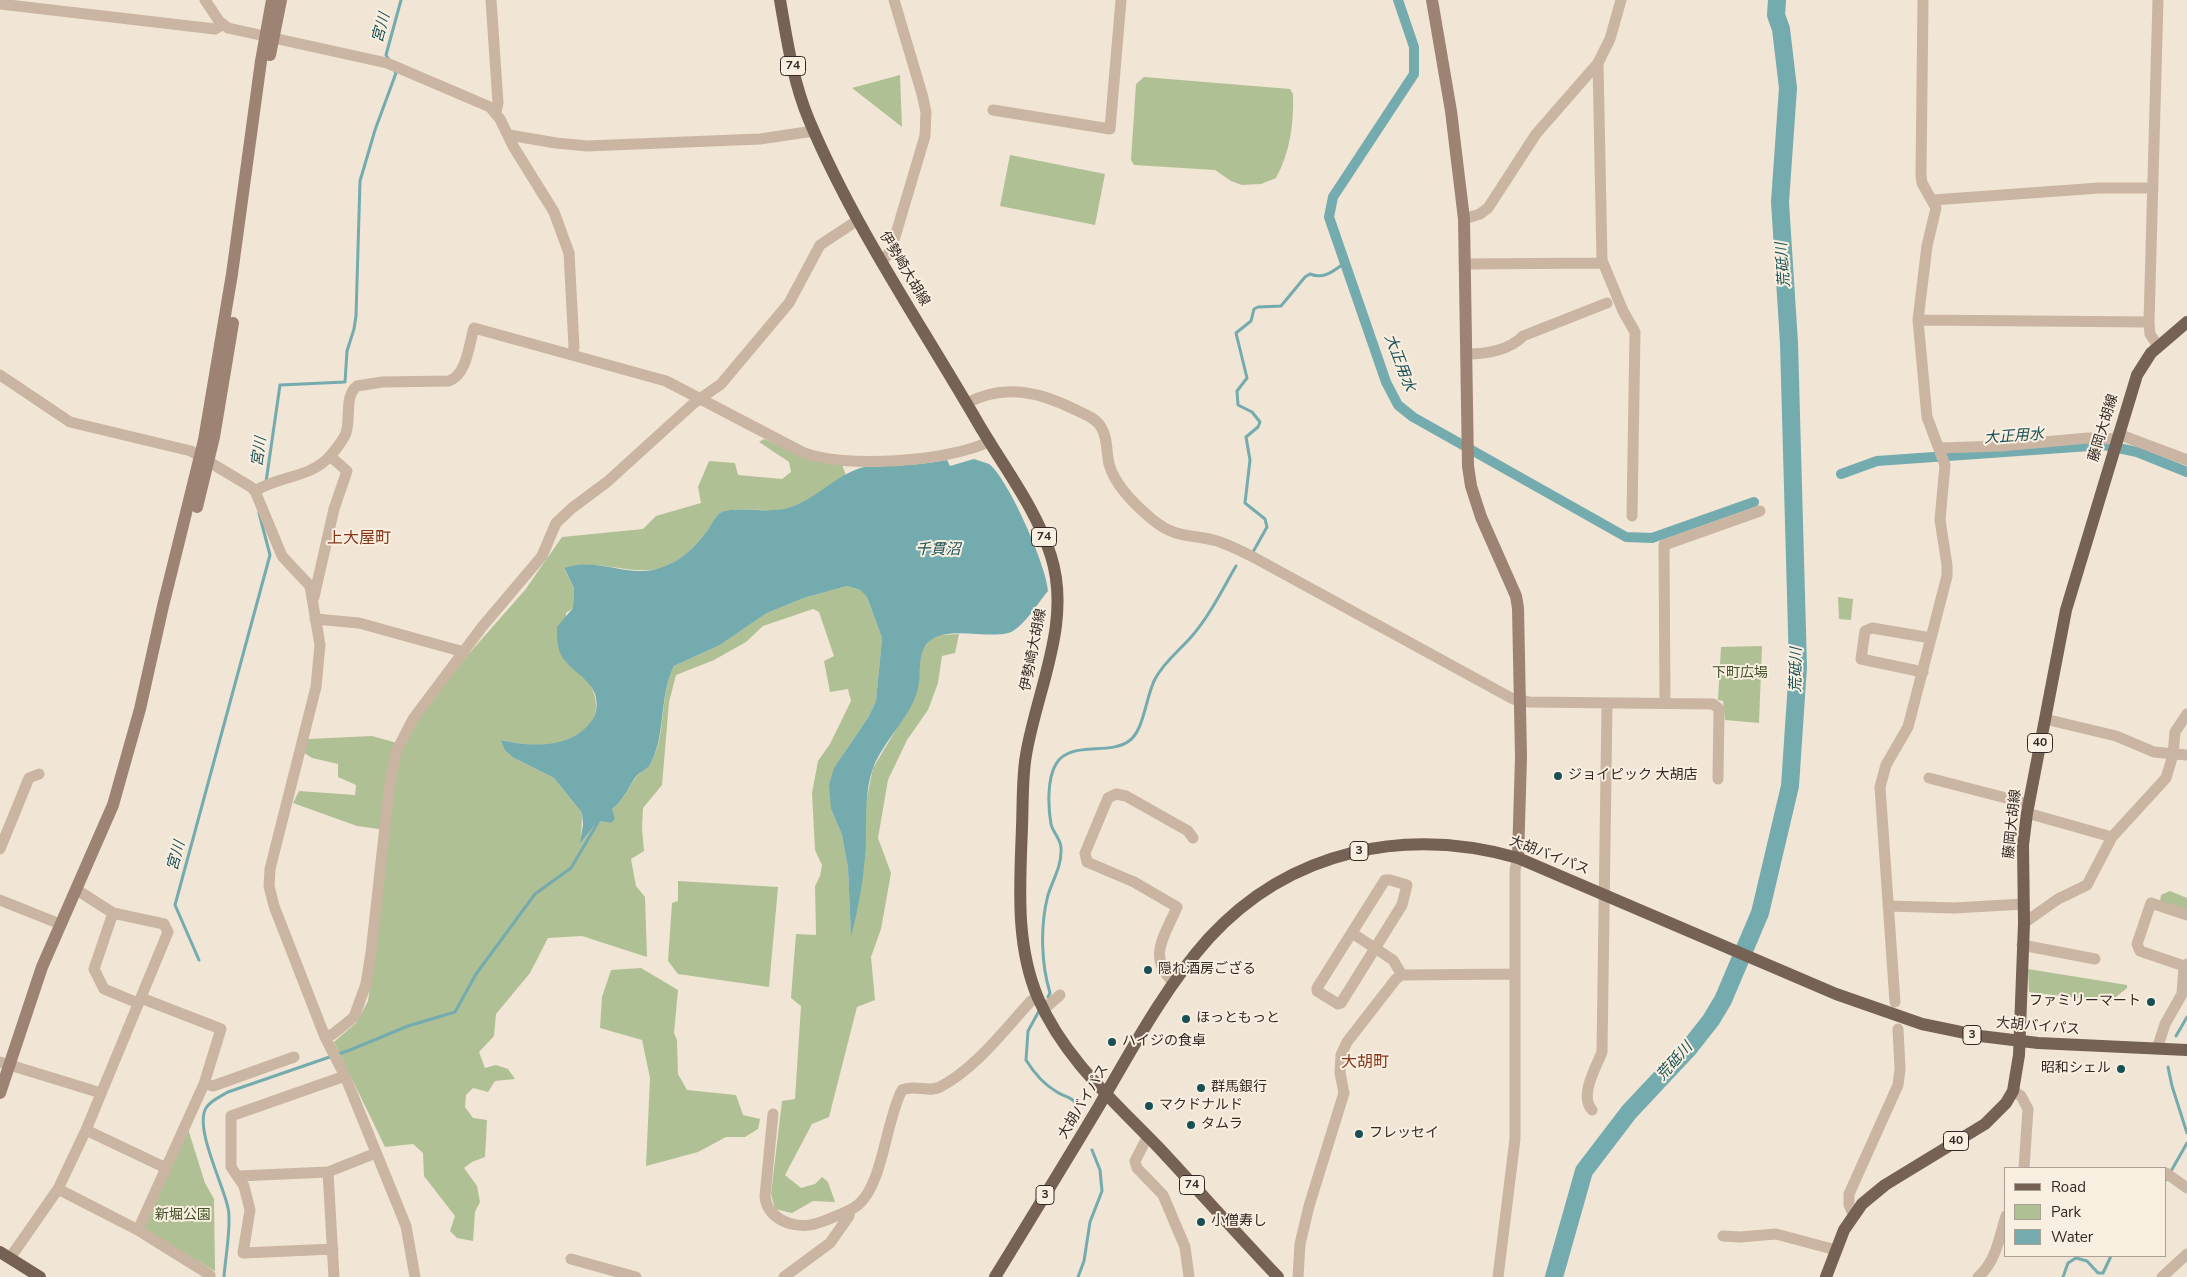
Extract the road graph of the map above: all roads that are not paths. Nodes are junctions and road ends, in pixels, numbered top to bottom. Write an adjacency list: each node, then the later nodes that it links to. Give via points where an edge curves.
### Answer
1 (205, 0): 13 (street)
2 (272, 0): 14 (street)
3 (281, 0): 14 (street)
4 (491, 0): 17 (street)
5 (780, 0): 18 (main road, 伊勢崎大胡線 / 74, via 793,66)
6 (894, 0): 24 (street, via 922,94 926,112 925,136 892,247)
7 (1121, 0): 16 (street, via 1110,129)
8 (1432, 0): 22 (street, via 1451,111)
9 (1621, 0): 15 (street, via 1610,39)
10 (1924, 0): 21 (street, via 1921,175)
11 (2158, 0): 20 (street)
12 (0, 4): 13 (street, via 215,30)
13 (223, 24): 14 (street)
14 (269, 36): 17 (street, via 387,63); 41 (street)
15 (1598, 63): 22 (street, via 1536,134 1488,208); 25 (street)
16 (993, 110)
17 (496, 112): 19 (street)
18 (814, 131): 19 (street, via 760,139 587,146); 23 (main road, 伊勢崎大胡線 / 74)
19 (509, 135): 33 (street, via 554,212 569,253)
20 (2153, 188): 21 (street, via 2100,188); 29 (street)
21 (1932, 200): 28 (street, via 1936,208 1927,246)
22 (1464, 219): 26 (street)
23 (858, 220): 24 (main road, 伊勢崎大胡線 / 74); 35 (street, via 823,242 781,315 721,384)
24 (880, 260): 36 (main road, 伊勢崎大胡線 / 74)
25 (1603, 263): 26 (street); 45 (street, via 1635,332)
26 (1466, 264): 32 (street)
27 (1607, 303): 32 (street, via 1523,336 1515,344)
28 (1918, 320): 29 (street); 39 (street, via 1927,417)
29 (2149, 322): 31 (street, via 2150,334)
30 (2187, 322): 31 (main road, 藤岡大胡線 / 40)
31 (2158, 346): 38 (main road, 藤岡大胡線 / 40, via 2137,375)
32 (1468, 354): 51 (street, via 1467,455 1476,501 1516,596)
33 (572, 355): 35 (street, via 666,381); 40 (street, via 474,328 461,372 455,379 382,382 353,389 345,434)
34 (0, 375): 41 (street, via 70,422 191,451)
35 (702, 398): 37 (street, via 802,452 827,459 919,459); 49 (street, via 556,523 542,556)
36 (967, 403): 37 (main road, 伊勢崎大胡線 / 74); 51 (street, via 995,393 1024,391 1063,404 1095,420 1106,438 1110,465 1118,482 1132,501 1156,522 1178,535 1218,542 1256,558)
37 (990, 441): 85 (main road, 伊勢崎大胡線 / 74, via 1037,523 1051,557 1057,586 1056,630 1028,745 1024,782 1021,921 1028,967)
38 (2116, 442): 39 (street, via 2088,438); 42 (street); 55 (main road, 藤岡大胡線 / 40, via 2066,610)
39 (1940, 450): 48 (street, via 1945,465 1940,520 1947,576)
40 (330, 456): 43 (street, via 306,474 274,482); 46 (street, via 347,471 334,509)
41 (205, 459): 43 (street); 67 (street, via 162,606 154,653 113,805)
42 (2187, 460)
43 (255, 491): 46 (street, via 282,556 310,586)
44 (1760, 511): 52 (street, via 1664,545)
45 (1632, 516)
46 (313, 604): 47 (street)
47 (315, 619): 49 (street, via 359,623); 90 (street, via 320,646 316,687 269,880 274,906)
48 (1931, 638): 50 (street); 50 (street, via 1872,628 1865,631 1861,659)
49 (464, 652): 90 (street, via 414,719 396,752 382,840 366,984 354,1017)
50 (1923, 672): 71 (street, via 1908,727 1886,765 1880,787)
51 (1520, 702): 53 (street); 66 (street)
52 (1665, 703): 53 (street); 60 (street, via 1713,704 1720,709)
53 (1607, 704): 68 (street)
54 (2187, 714): 56 (street, via 2175,732)
55 (2045, 718): 56 (street); 61 (main road, 藤岡大胡線 / 40)
56 (2173, 755): 57 (street); 63 (street, via 2166,778)
57 (2187, 755)
58 (40, 774): 62 (street, via 29,778)
59 (1929, 778): 61 (street)
60 (1718, 779)
61 (2028, 808): 63 (street); 70 (main road, 藤岡大胡線 / 40, via 2023,845)
62 (6, 820): 65 (street)
63 (2112, 837): 74 (street, via 2087,885 2058,899)
64 (1193, 838): 83 (street, via 1188,831 1126,796 1116,794 1108,798 1085,853 1087,862 1134,882 1177,907 1158,949 1165,973)
65 (0, 849)
66 (1518, 858): 68 (main road, 大胡バイパス / 3); 81 (street); 83 (main road, 大胡バイパス / 3, via 1465,846 1423,843 1365,850 1324,861 1284,879 1238,911 1208,939)
67 (77, 890): 72 (street); 75 (street)
68 (1605, 895): 91 (main road, 大胡バイパス / 3, via 1890,1014 1950,1030); 102 (street, via 1602,1052 1588,1088 1588,1103)
69 (0, 900): 75 (street)
70 (2024, 904): 71 (street, via 1954,908); 74 (main road, 藤岡大胡線 / 40)
71 (1888, 906): 87 (street)
72 (113, 913): 86 (street, via 94,969 104,989); 86 (street, via 164,924 168,929)
73 (2187, 915): 80 (street, via 2151,903 2137,944 2140,951)
74 (2024, 923): 77 (main road, 藤岡大胡線 / 40)
75 (60, 924): 95 (street)
76 (1352, 933): 78 (street); 78 (street, via 1385,880 1407,886 1402,905); 78 (street, via 1317,991 1341,1003)
77 (2022, 945): 79 (street); 91 (main road, 藤岡大胡線 / 40)
78 (1376, 948): 82 (street, via 1393,960)
79 (2095, 959)
80 (2186, 965): 92 (street, via 2182,994 2165,1024)
81 (1515, 974): 82 (street); 134 (street, via 1515,1139)
82 (1402, 975): 133 (street, via 1347,1042 1341,1055 1344,1093 1309,1206 1300,1244)
83 (1174, 984): 101 (main road, 大胡バイパス / 3)
84 (1060, 995): 88 (street)
85 (1038, 997): 88 (main road, 伊勢崎大胡線 / 74); 114 (street, via 952,1079 937,1088 902,1090 873,1182 862,1201)
86 (140, 1000): 97 (street, via 221,1029); 100 (street)
87 (1895, 1002)
88 (1044, 1009): 101 (main road, 伊勢崎大胡線 / 74, via 1076,1062)
89 (1898, 1029): 115 (street, via 1898,1085 1849,1194)
90 (325, 1037): 96 (street)
91 (2019, 1042): 92 (main road, 大胡バイパス / 3); 98 (main road, 藤岡大胡線 / 40)
92 (2157, 1049): 93 (main road, 大胡バイパス / 3)
93 (2187, 1050)
94 (294, 1057): 97 (street, via 213,1086)
95 (5, 1064): 99 (street); 100 (street)
96 (345, 1076): 106 (street); 111 (street, via 231,1116 231,1167)
97 (204, 1084): 108 (street)
98 (2013, 1091): 107 (street, via 2021,1096 2028,1109); 115 (main road, 40, via 2006,1103 1984,1124 1885,1185)
99 (0, 1093)
100 (101, 1093): 104 (street)
101 (1106, 1094): 105 (main road, 伊勢崎大胡線 / 74); 130 (main road, 大胡バイパス / 3)
102 (1592, 1110)
103 (773, 1114): 114 (street, via 765,1196 771,1212 783,1221 803,1226)
104 (86, 1130): 108 (street); 113 (street)
105 (1148, 1136): 131 (street, via 1135,1161 1137,1168 1159,1189 1166,1202 1185,1247); 132 (main road, 伊勢崎大胡線 / 74)
106 (376, 1153): 109 (street); 127 (street, via 406,1226)
107 (2028, 1167)
108 (166, 1168): 117 (street)
109 (328, 1172): 111 (street); 119 (street)
110 (2170, 1175): 112 (street)
111 (239, 1176): 119 (street, via 250,1210 243,1253)
112 (2187, 1188)
113 (58, 1189): 117 (street); 122 (street)
114 (849, 1211): 129 (street, via 849,1216 830,1243)
115 (1853, 1214): 120 (main road, 40)
116 (2004, 1222): 136 (street, via 1992,1259)
117 (138, 1230): 124 (street)
118 (1723, 1236): 120 (street, via 1740,1238 1776,1234)
119 (333, 1249): 126 (street)
120 (1836, 1250): 135 (main road, 40)
121 (2187, 1254): 137 (street)
122 (5, 1255): 125 (main road)
123 (571, 1259): 128 (street)
124 (210, 1275)
125 (40, 1277)
126 (334, 1277)
127 (414, 1277)
128 (636, 1277)
129 (784, 1277)
130 (995, 1277)
131 (1189, 1277)
132 (1278, 1277)
133 (1298, 1277)
134 (1498, 1277)
135 (1826, 1277)
136 (1978, 1277)
137 (2162, 1277)

